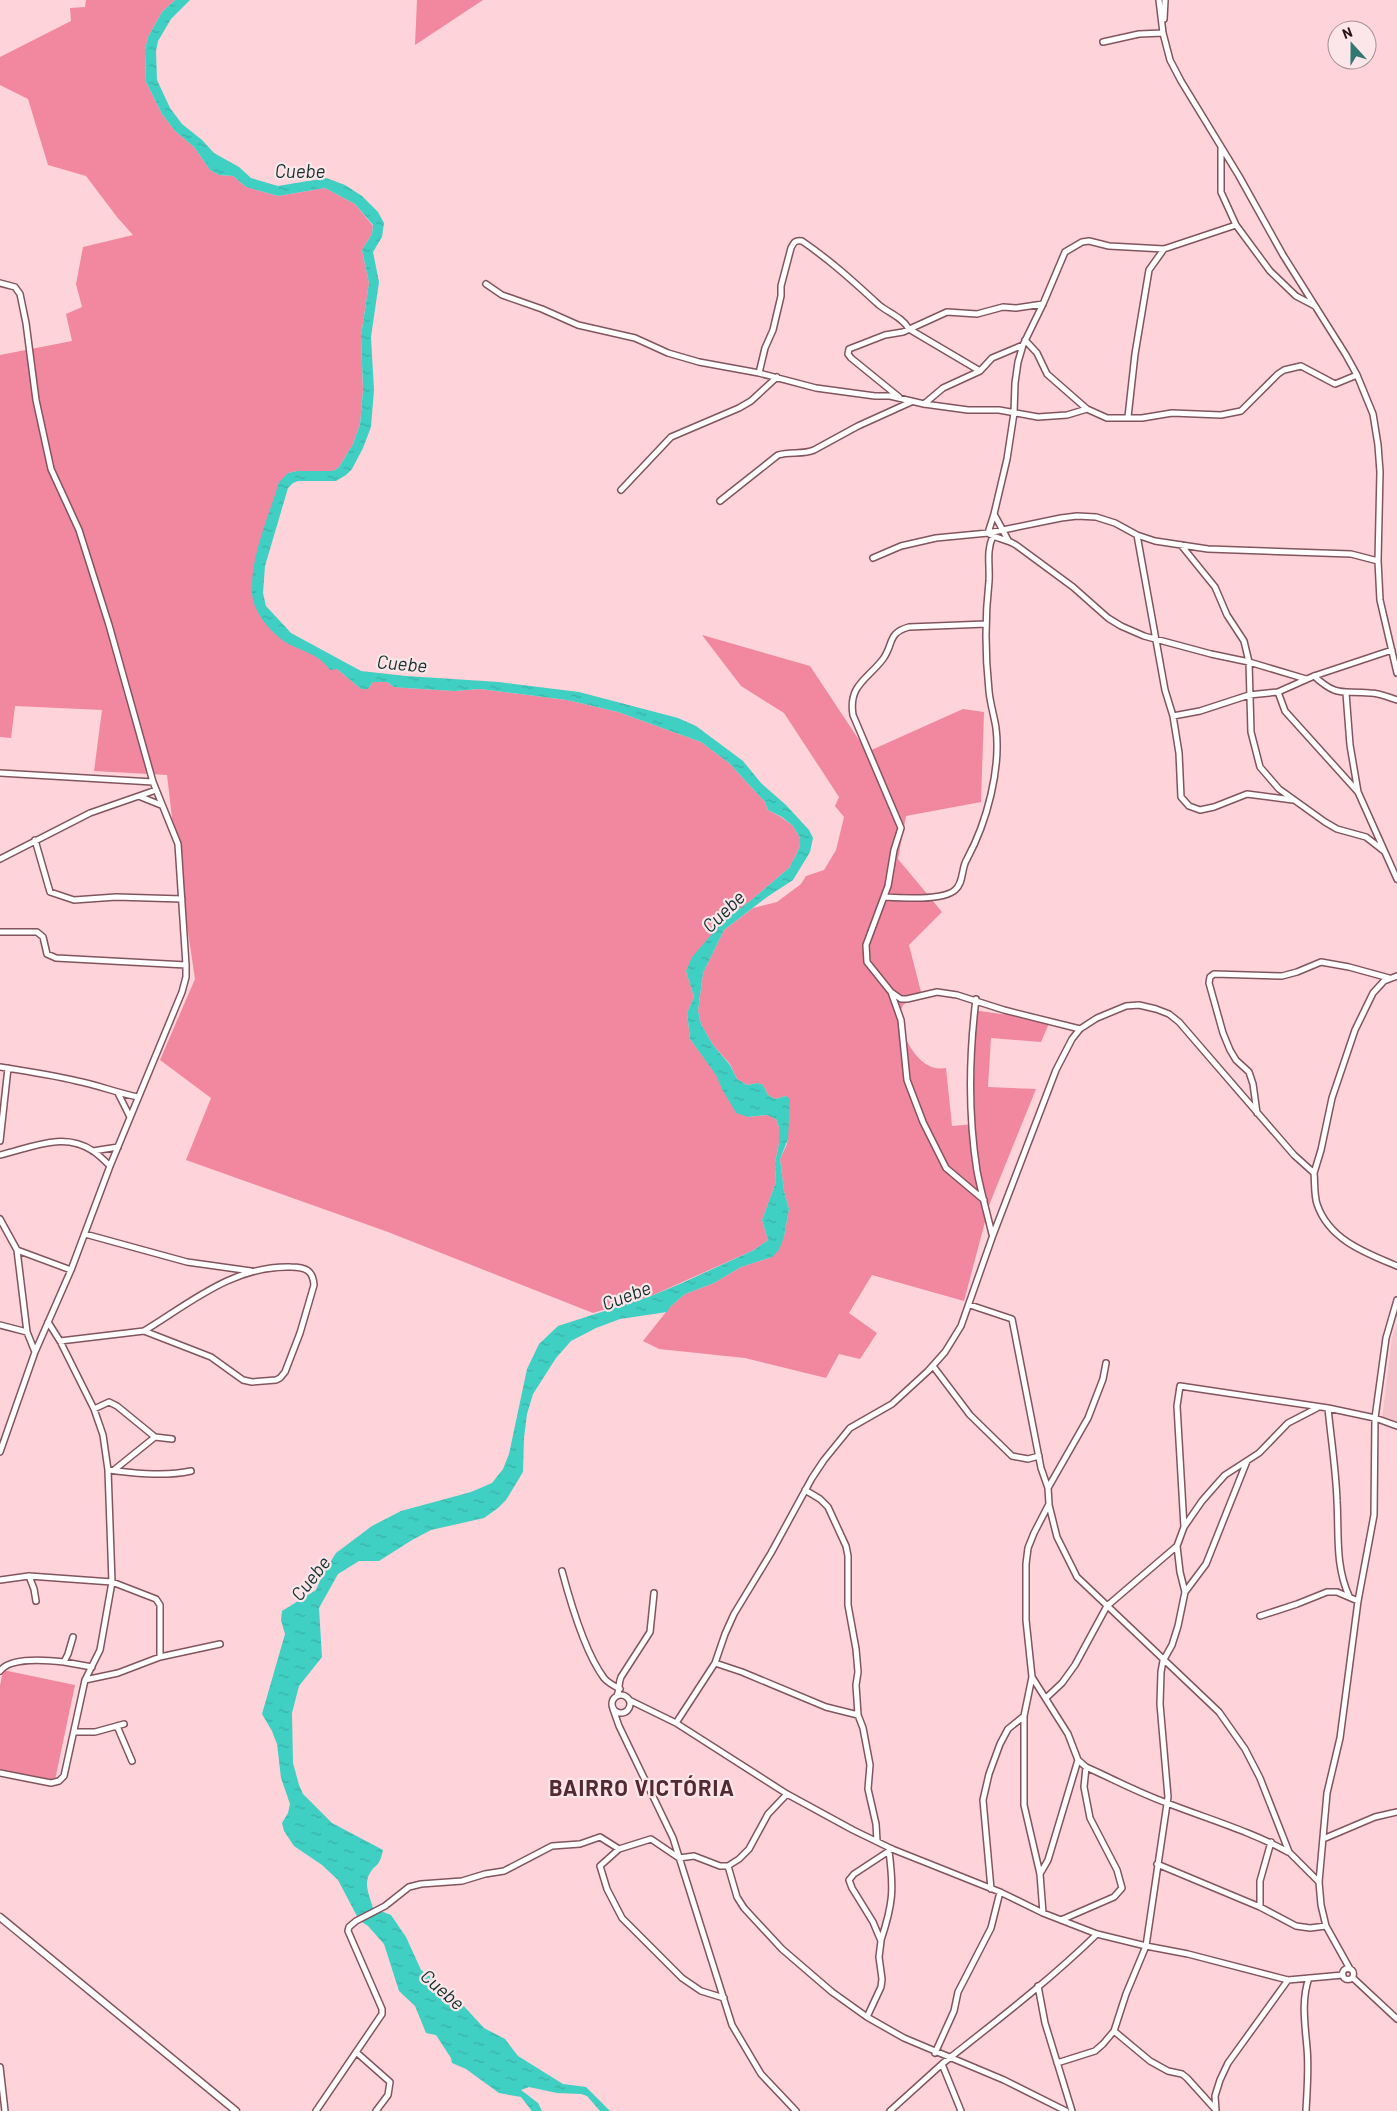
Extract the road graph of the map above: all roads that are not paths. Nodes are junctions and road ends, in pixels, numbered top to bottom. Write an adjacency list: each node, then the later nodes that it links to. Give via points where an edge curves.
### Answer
1 (1159, 0): 3 (street)
2 (1165, 0): 3 (street)
3 (1162, 24): 4 (street)
4 (1163, 33): 5 (street, via 1139,34); 6 (street, via 1170,60)
5 (1103, 42)
6 (1220, 144): 7 (street, via 1221,192); 12 (street)
7 (1236, 225): 8 (street); 12 (street, via 1270,271 1296,296)
8 (1164, 249): 11 (street, via 1082,242 1065,252); 24 (street, via 1149,270)
9 (0, 283): 49 (street, via 16,287 20,294 36,400 51,469 84,543)
10 (486, 284): 16 (street, via 502,295 578,325 635,338 699,362)
11 (1043, 304): 13 (street, via 1003,307 977,314 947,312); 14 (street)
12 (1316, 307): 17 (street)
13 (909, 329): 15 (street); 16 (street, via 904,321 880,306 838,267 802,241 795,241); 19 (street, via 851,347 848,351 851,358)
14 (1024, 343): 15 (street, via 992,358); 22 (street, via 1037,353 1047,374); 23 (street, via 1015,383)
15 (980, 371): 21 (street, via 943,388)
16 (759, 373): 18 (street)
17 (1357, 375): 24 (street, via 1335,384 1301,366 1278,374 1241,411 1214,416 1172,413); 34 (street, via 1373,414 1378,445)
18 (777, 378): 19 (street, via 816,388); 25 (street, via 739,408 671,437)
19 (899, 397): 20 (street)
20 (911, 402): 21 (street); 26 (street, via 808,453 778,455)
21 (924, 404): 23 (street)
22 (1087, 409): 23 (street, via 1048,417); 24 (street, via 1107,418)
23 (1014, 413): 27 (street)
24 (1128, 417)
25 (621, 490)
26 (720, 501)
27 (994, 514): 28 (street); 29 (street)
28 (1003, 530): 29 (street); 30 (street, via 1077,516 1116,523); 31 (street)
29 (990, 535): 31 (street); 33 (street, via 941,537 901,546); 35 (street)
30 (1137, 535): 32 (street); 36 (street)
31 (1008, 540): 36 (street, via 1108,618)
32 (1181, 545): 34 (street, via 1208,549 1351,554); 39 (street, via 1215,587 1227,615 1244,641)
33 (873, 558)
34 (1378, 561): 37 (street, via 1381,612)
35 (986, 624): 59 (street, via 989,691 996,729 996,765 977,838 965,862 960,884 956,890 938,896); 59 (street, via 900,629 893,636 884,658 860,682 855,692 853,715 901,823)
36 (1155, 638): 39 (street); 47 (street)
37 (1392, 650): 38 (street); 41 (street)
38 (1396, 660): 40 (street)
39 (1249, 662): 42 (street); 45 (street)
40 (1397, 673)
41 (1314, 676): 42 (street); 44 (street, via 1332,689)
42 (1306, 679): 43 (street)
43 (1278, 692): 45 (street); 51 (street, via 1285,711)
44 (1346, 693): 46 (street, via 1367,692); 51 (street)
45 (1249, 695): 47 (street); 53 (street, via 1251,732 1258,762 1275,785)
46 (1397, 700)
47 (1173, 716): 53 (street, via 1181,792 1189,806 1207,809 1247,794)
48 (0, 773): 49 (street)
49 (153, 782): 50 (street)
50 (156, 790): 52 (street); 54 (street)
51 (1358, 792): 56 (street)
52 (140, 797): 54 (street); 55 (street, via 98,809)
53 (1296, 801): 56 (street, via 1337,829 1366,837)
54 (161, 804): 60 (street, via 178,844)
55 (36, 840): 57 (street); 60 (street, via 50,892 74,900 116,897)
56 (1384, 851): 58 (street)
57 (0, 859)
58 (1397, 879)
59 (884, 897): 65 (street, via 866,945 866,954 867,962)
60 (182, 899): 62 (street)
61 (0, 932): 62 (street, via 37,932 43,937 47,954 56,958)
62 (186, 965): 71 (street, via 182,992)
63 (1397, 976): 64 (street)
64 (1389, 978): 72 (street, via 1321,962 1282,976 1210,976 1209,983 1223,1033 1236,1060 1249,1072); 79 (street, via 1373,992 1355,1030 1332,1098)
65 (891, 992): 66 (street, via 901,999 936,992); 80 (street, via 901,1020 906,1080 923,1122 944,1165)
66 (976, 999): 67 (street, via 1004,1010); 80 (street, via 970,1062 971,1092 975,1154)
67 (1080, 1030): 72 (street, via 1097,1018 1126,1006 1139,1005 1169,1014); 83 (street, via 1056,1070)
68 (0, 1067): 69 (street)
69 (8, 1068): 70 (street, via 78,1081); 74 (street)
70 (118, 1094): 71 (street); 73 (street)
71 (138, 1097): 73 (street)
72 (1257, 1113): 79 (street, via 1294,1156)
73 (130, 1116): 75 (street)
74 (0, 1141)
75 (118, 1148): 76 (street); 78 (street)
76 (94, 1151): 77 (street, via 63,1141 42,1143); 78 (street)
77 (0, 1155)
78 (110, 1166): 82 (street)
79 (1314, 1173): 85 (street, via 1320,1211 1334,1231 1357,1250)
80 (984, 1200): 83 (street)
81 (0, 1219): 84 (street)
82 (85, 1234): 86 (street); 87 (street, via 187,1262)
83 (992, 1236): 89 (street)
84 (17, 1250): 86 (street); 93 (street)
85 (1397, 1266)
86 (71, 1270): 90 (street)
87 (251, 1271): 92 (street, via 203,1292); 92 (street, via 275,1266 302,1267 313,1278 314,1286 300,1333 280,1378 267,1382 243,1380 211,1357)
88 (1397, 1300): 101 (street, via 1386,1338)
89 (970, 1305): 97 (street, via 954,1339); 108 (street, via 1012,1319)
90 (48, 1322): 94 (street); 95 (street)
91 (0, 1325): 93 (street)
92 (144, 1331): 94 (street)
93 (27, 1332): 95 (street)
94 (60, 1341): 100 (street)
95 (35, 1352): 104 (street)
96 (1106, 1362): 112 (street, via 1088,1418)
97 (933, 1366): 108 (street, via 970,1415 1012,1456 1028,1459); 113 (street, via 892,1404 850,1428)
98 (1317, 1408): 99 (street); 109 (street, via 1288,1423 1259,1453); 115 (street, via 1180,1386 1177,1406)
99 (1328, 1408): 101 (street); 123 (street, via 1337,1494 1340,1570)
100 (94, 1409): 105 (street, via 109,1402); 110 (street)
101 (1375, 1418): 102 (street); 125 (street, via 1374,1515)
102 (1397, 1426)
103 (0, 1432): 104 (street)
104 (6, 1435): 107 (street)
105 (154, 1437): 106 (street); 110 (street)
106 (172, 1440)
107 (0, 1452)
108 (1039, 1456): 112 (street)
109 (1247, 1460): 115 (street, via 1225,1475); 122 (street, via 1206,1564)
110 (111, 1470): 111 (street, via 155,1474); 120 (street)
111 (191, 1471)
112 (1048, 1488): 114 (street)
113 (805, 1490): 133 (street, via 734,1614); 145 (street, via 828,1506 846,1546 848,1605 858,1672)
114 (1049, 1504): 126 (street, via 1057,1538 1070,1565 1088,1590); 136 (street, via 1028,1548 1026,1564 1026,1620)
115 (1184, 1527): 116 (street)
116 (1177, 1546): 122 (street); 126 (street)
117 (562, 1571): 138 (street, via 569,1598 598,1667 605,1678)
118 (29, 1576): 119 (street); 120 (street); 124 (street)
119 (0, 1580)
120 (112, 1582): 130 (street, via 159,1602); 134 (street, via 100,1650)
121 (654, 1592): 138 (street, via 650,1632 621,1677)
122 (1185, 1592): 131 (street, via 1172,1644)
123 (1349, 1596): 125 (street); 127 (street, via 1328,1592)
124 (36, 1601)
125 (1358, 1601): 159 (street, via 1340,1738 1327,1793)
126 (1107, 1606): 131 (street); 140 (street, via 1075,1665 1062,1684)
127 (1260, 1616)
128 (73, 1637): 132 (street)
129 (220, 1644): 130 (street)
130 (160, 1657): 137 (street)
131 (1163, 1661): 157 (street, via 1160,1704); 164 (street, via 1231,1728 1260,1778)
132 (64, 1662): 134 (street); 135 (street, via 11,1662)
133 (716, 1663): 145 (street, via 826,1707); 147 (street)
134 (92, 1667): 137 (street)
135 (0, 1671)
136 (1032, 1677): 140 (street); 146 (street)
137 (85, 1680): 151 (street)
138 (620, 1689): 139 (street)
139 (617, 1696): 141 (street, via 625,1696); 143 (street, via 612,1701)
140 (1046, 1698): 152 (street, via 1068,1734)
141 (629, 1700): 142 (street); 144 (street)
142 (642, 1705): 144 (street); 147 (street)
143 (613, 1709): 144 (street, via 616,1713); 150 (street)
144 (626, 1711): 150 (street)
145 (858, 1715): 160 (street, via 870,1765 868,1789)
146 (1024, 1716): 168 (street, via 1024,1805); 170 (street, via 1008,1729 1000,1744 988,1774 983,1800)
147 (676, 1723): 156 (street)
148 (124, 1724): 149 (street)
149 (117, 1726): 151 (street, via 95,1732); 153 (street)
150 (619, 1726): 165 (street, via 668,1824)
151 (74, 1732): 155 (street, via 64,1776 58,1781 52,1783)
152 (1078, 1760): 154 (street); 168 (street, via 1051,1851)
153 (132, 1761)
154 (1086, 1767): 157 (street); 175 (street, via 1084,1787 1090,1818 1117,1870 1122,1888 1114,1897)
155 (0, 1774)
156 (787, 1794): 160 (street); 167 (street, via 768,1814 746,1853)
157 (1167, 1803): 161 (street); 166 (street)
158 (1397, 1812): 159 (street, via 1375,1817)
159 (1324, 1839): 169 (street)
160 (877, 1841): 163 (street)
161 (1271, 1842): 164 (street); 172 (street, via 1260,1882)
162 (619, 1849): 165 (street, via 651,1839); 186 (street, via 600,1866 607,1889 622,1918 682,1978 701,1991); 190 (street, via 600,1837 580,1844 552,1846 504,1871 462,1881 409,1887 385,1906 356,1921 350,1927 350,1938 382,2009 382,2014)
163 (891, 1850): 170 (street); 178 (street, via 893,1897); 178 (street, via 849,1880)
164 (1289, 1852): 169 (street)
165 (679, 1858): 167 (street, via 694,1856); 186 (street)
166 (1158, 1864): 172 (street); 179 (street)
167 (728, 1866): 187 (street, via 737,1897 744,1908 789,1955)
168 (1040, 1874): 173 (street)
169 (1319, 1882): 176 (street)
170 (991, 1888): 171 (street)
171 (1000, 1892): 173 (street); 191 (street, via 991,1928 958,1992 954,2011)
172 (1260, 1907): 176 (street, via 1296,1926)
173 (1043, 1913): 175 (street)
174 (0, 1916): 198 (main road)
175 (1061, 1920): 177 (street)
176 (1326, 1926): 180 (street)
177 (1097, 1934): 179 (street); 185 (street)
178 (881, 1941): 187 (street, via 881,1987)
179 (1146, 1946): 184 (street); 189 (street)
180 (1350, 1969): 181 (street, via 1346,1969); 183 (street)
181 (1343, 1975): 182 (street); 183 (street, via 1347,1980)
182 (1309, 1978): 184 (street); 206 (street, via 1303,2010 1307,2048)
183 (1353, 1978): 188 (street)
184 (1288, 1980): 196 (street, via 1228,2063 1215,2096)
185 (1038, 1986): 192 (street); 193 (street)
186 (724, 1998): 201 (street, via 732,2025 761,2074)
187 (867, 2017): 191 (street)
188 (1397, 2019)
189 (1114, 2031): 193 (street, via 1094,2051); 196 (street, via 1150,2060 1168,2071 1182,2074)
190 (356, 2052): 199 (street); 200 (street, via 390,2082 388,2096)
191 (935, 2052): 192 (street)
192 (949, 2059): 194 (street); 204 (street, via 1004,2080)
193 (1057, 2063): 205 (street)
194 (942, 2064): 202 (street); 203 (street)
195 (0, 2067): 197 (street)
196 (1215, 2110)
197 (5, 2111)
198 (236, 2111)
199 (316, 2111)
200 (376, 2111)
201 (796, 2111)
202 (890, 2111)
203 (962, 2111)
204 (1066, 2111)
205 (1072, 2111)
206 (1306, 2111)

